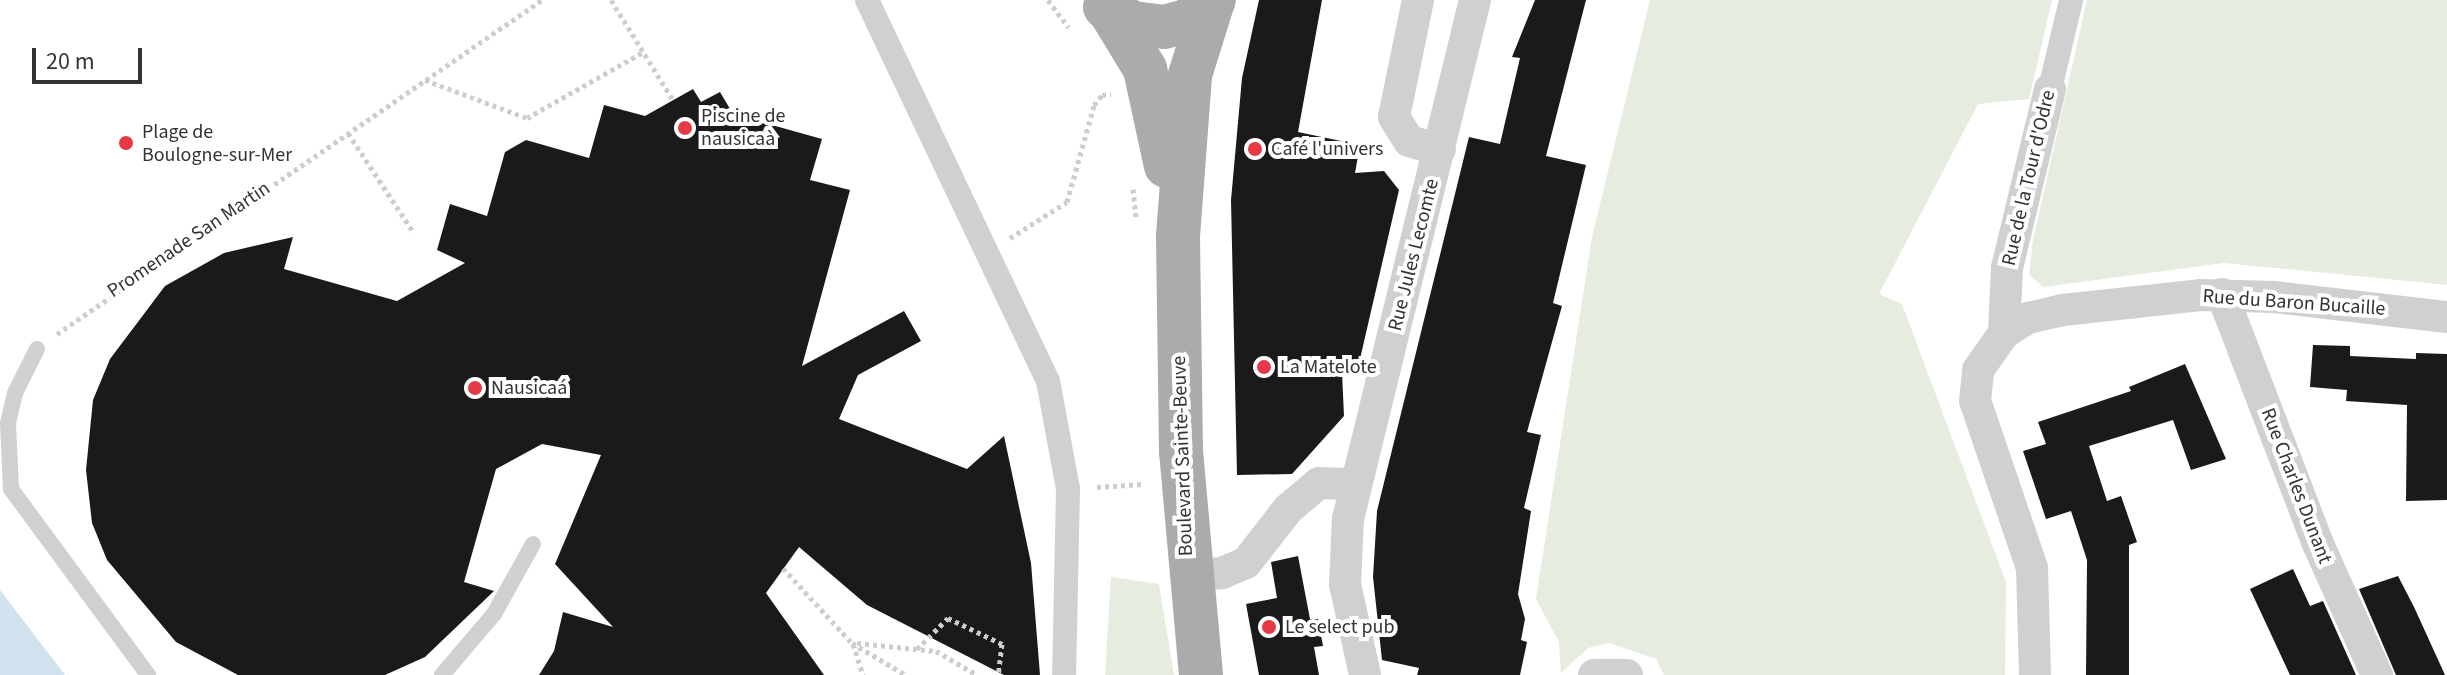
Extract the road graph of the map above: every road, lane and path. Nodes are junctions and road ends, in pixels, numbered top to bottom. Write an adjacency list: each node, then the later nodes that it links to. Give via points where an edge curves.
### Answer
1 (542, 0): 10 (path, Promenade San Martin)
2 (611, 0): 9 (path)
3 (867, 0): 18 (street)
4 (1418, 0): 15 (street, Rue Jules Lecomte, via 1394,117 1409,141)
5 (1475, 0): 15 (street, Rue Jules Lecomte)
6 (2071, 0): 11 (street, Rue de la Tour d'Odre)
7 (1214, 1): 8 (main road, via 1187,21 1164,27 1140,26); 17 (main road, Boulevard Sainte-Beuve, via 1190,75)
8 (1104, 6): 17 (main road, Boulevard Sainte-Beuve, via 1139,54 1149,83)
9 (643, 52): 10 (path, via 527,118); 13 (path)
10 (425, 80): 14 (path, Promenade San Martin)
11 (2050, 89): 21 (street, Rue de la Tour d'Odre, via 2007,268)
12 (1111, 94): 18 (path, via 1102,95 1094,105 1067,202)
13 (673, 100)
14 (348, 133): 16 (path); 22 (path, Promenade San Martin)
15 (1440, 150): 24 (street, Rue Jules Lecomte)
16 (414, 233)
17 (1178, 236): 28 (main road, Boulevard Sainte-Beuve)
18 (987, 253): 25 (street, via 1048,381)
19 (2222, 294): 20 (street, Rue du Baron Bucaille); 21 (street, Rue du Baron Bucaille, via 2063,310 2028,318); 43 (street, Rue Charles Dunant, via 2318,544)
20 (2447, 317)
21 (2004, 333): 42 (street, via 1978,370 1975,401 2032,568)
22 (37, 349): 31 (lane, via 15,393 8,423 11,489)
23 (1143, 484): 25 (path)
24 (1356, 484): 28 (street, via 1319,483 1288,509 1246,563 1222,573); 39 (street, Rue Jules Lecomte, via 1345,573)
25 (1068, 489): 37 (street)
26 (533, 544): 32 (lane, via 494,614)
27 (783, 568): 29 (path)
28 (1188, 575): 38 (main road, Boulevard Sainte-Beuve)
29 (852, 643): 30 (path); 33 (path); 34 (path)
30 (917, 649): 35 (path, via 936,651); 36 (path, via 948,618 1002,644)
31 (148, 675)
32 (442, 675)
33 (863, 675)
34 (906, 675)
35 (977, 675)
36 (998, 675)
37 (1064, 675)
38 (1201, 675)
39 (1365, 675)
40 (1594, 675): 41 (street)
41 (1627, 675)
42 (2035, 675)
43 (2377, 675)

